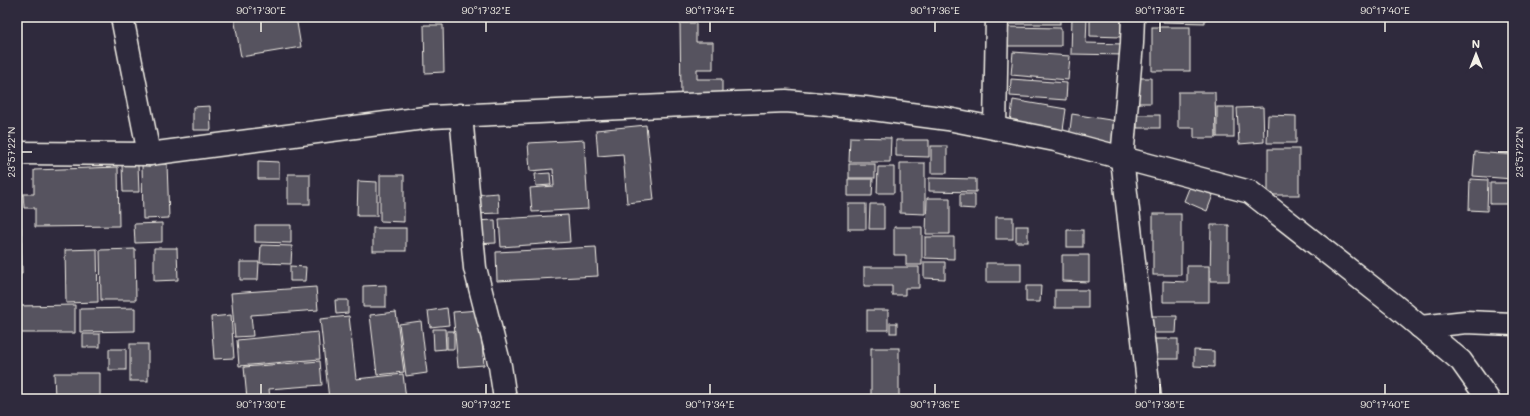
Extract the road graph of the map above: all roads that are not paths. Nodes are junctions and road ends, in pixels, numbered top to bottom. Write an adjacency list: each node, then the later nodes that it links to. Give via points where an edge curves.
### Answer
1 (122, 17): 7 (street)
2 (997, 17): 5 (street)
3 (1133, 17): 8 (street)
4 (461, 116): 5 (street, via 786,101 865,108); 7 (street, via 432,117); 11 (street, via 475,268 500,366)
5 (995, 127): 8 (street, via 1055,140)
6 (17, 153): 7 (street)
7 (149, 154)
8 (1122, 159): 10 (street, via 1250,192); 12 (street)
9 (1513, 324): 10 (street, via 1466,322)
10 (1420, 327): 13 (street, via 1461,361)
11 (505, 399)
12 (1150, 399)
13 (1488, 399)

